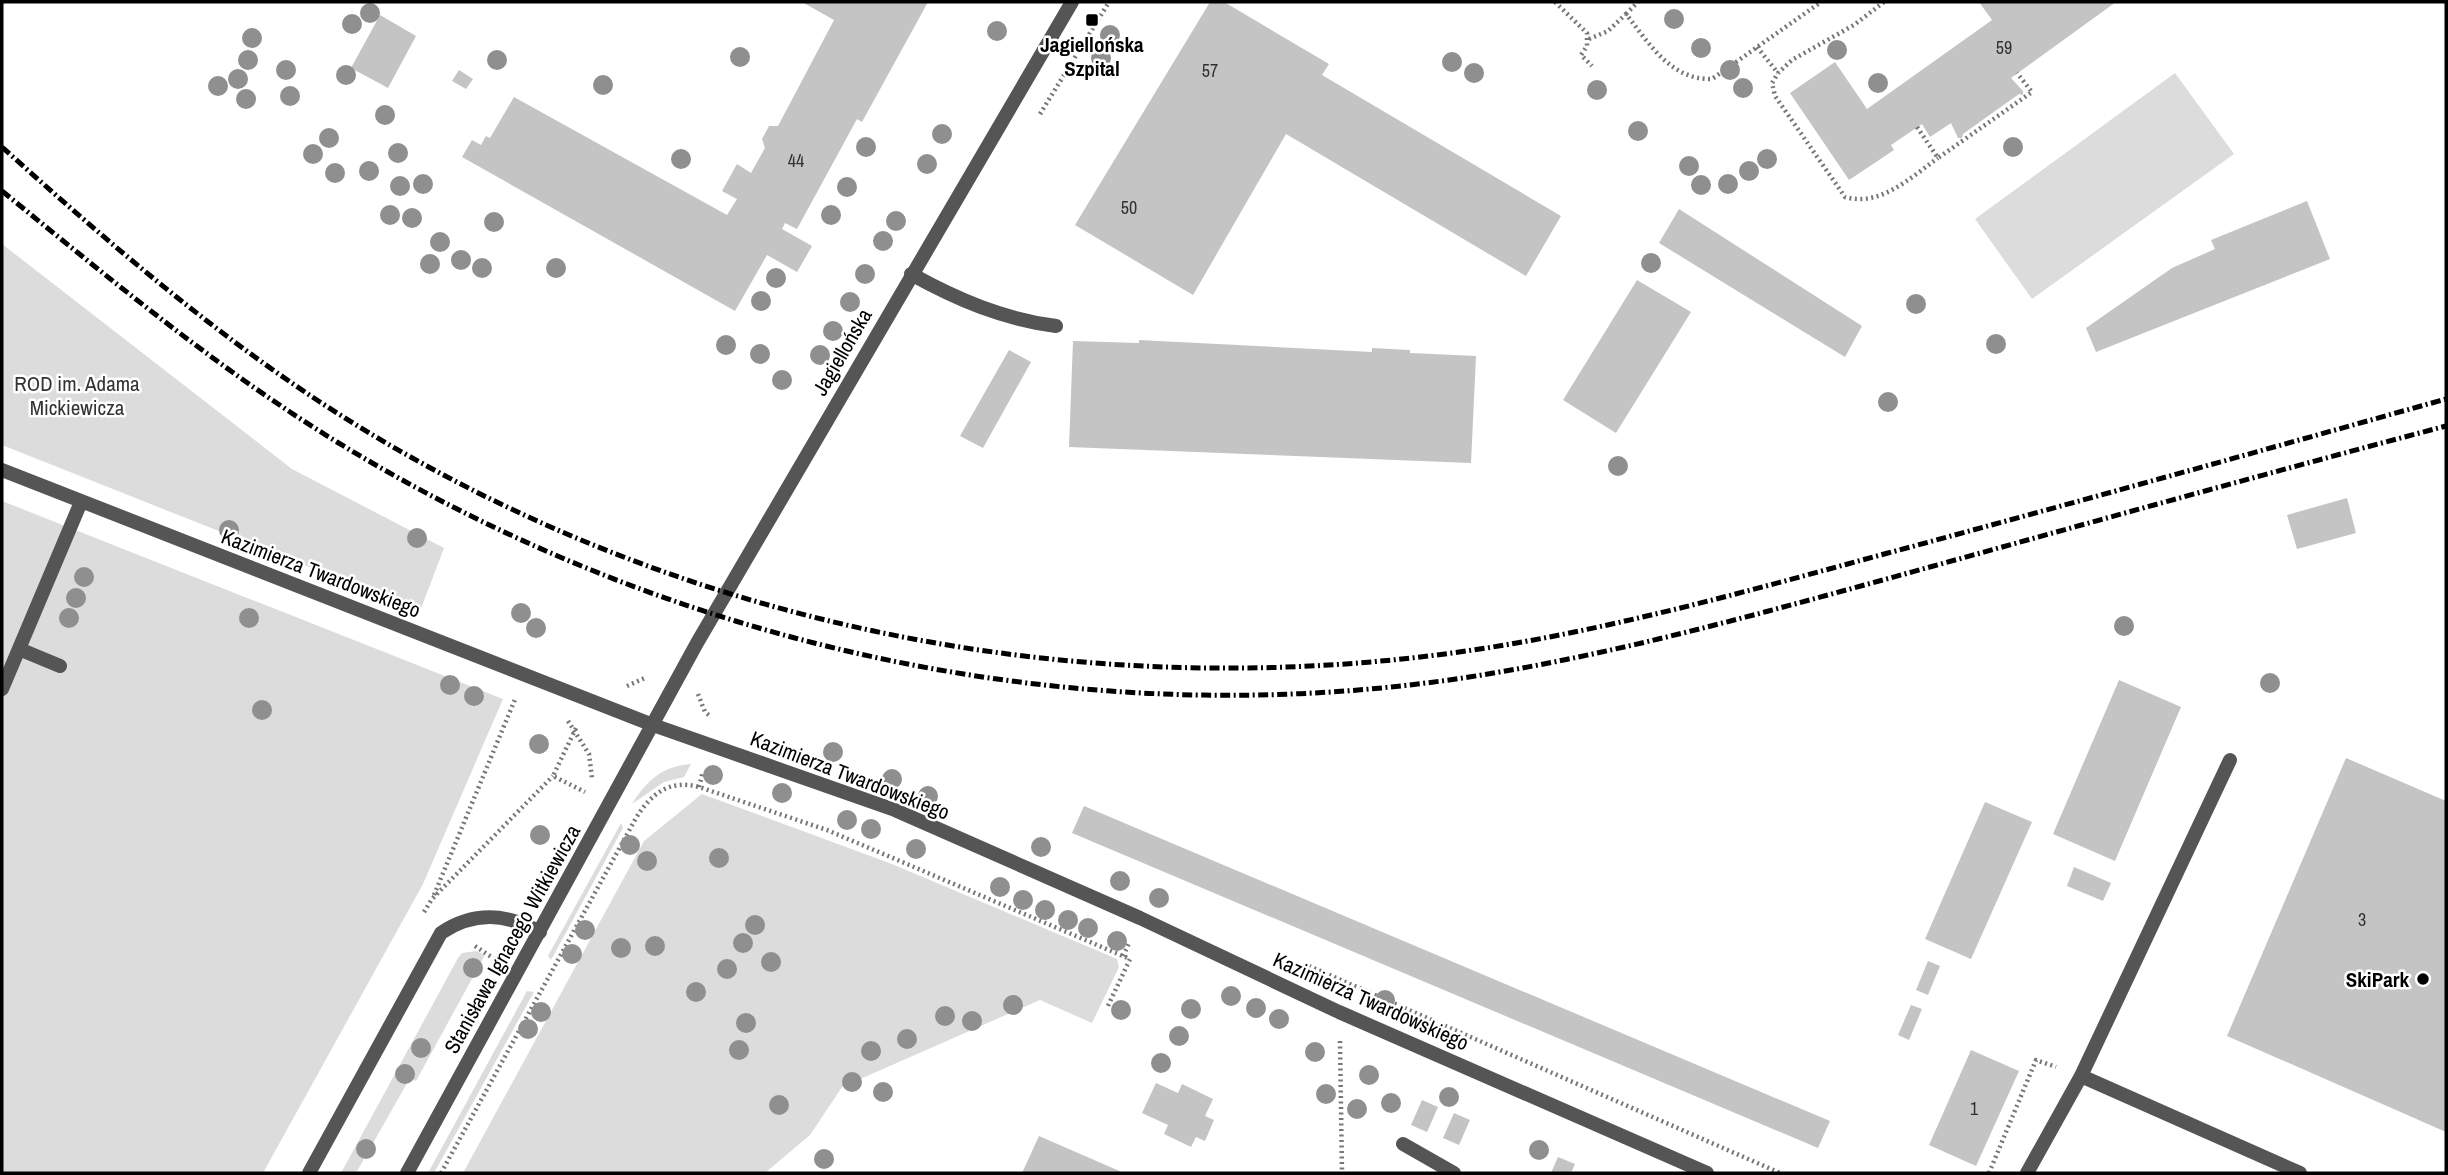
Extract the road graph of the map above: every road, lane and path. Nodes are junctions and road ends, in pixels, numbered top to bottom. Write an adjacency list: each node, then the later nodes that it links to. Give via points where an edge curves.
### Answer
1 (1072, 2): 14 (street, Jagiellońska)
2 (1555, 2): 7 (path)
3 (1638, 2): 6 (path)
4 (1821, 2): 8 (path)
5 (1884, 2): 10 (path)
6 (1626, 14): 7 (path, via 1608,31); 8 (path, via 1674,69 1690,78 1712,79)
7 (1589, 39): 9 (path, via 1581,55)
8 (1757, 47): 10 (path)
9 (1592, 66)
10 (1778, 73): 13 (path, via 1772,83 1775,96 1845,197 1859,201 1877,198)
11 (2017, 73): 13 (path, via 2032,92)
12 (1917, 127): 13 (path)
13 (1938, 158)
14 (911, 274): 15 (street, via 979,308); 25 (street, Jagiellońska)
15 (1056, 326)
16 (2, 470): 17 (street, Kazimierza Twardowskiego)
17 (81, 502): 18 (street); 25 (street, Kazimierza Twardowskiego)
18 (19, 649): 19 (street); 22 (street)
19 (60, 666)
20 (653, 671): 21 (path, via 644,681)
21 (619, 687)
22 (2, 689)
23 (516, 697): 30 (path)
24 (578, 719): 29 (path, via 553,776)
25 (653, 725): 31 (street, Stanisława Ignacego Witkiewicza); 35 (street, Kazimierza Twardowskiego, via 895,810)
26 (2230, 760): 36 (street)
27 (705, 765): 28 (path)
28 (699, 787): 33 (path, via 827,830); 40 (path, via 684,783 668,786 646,803)
29 (586, 793)
30 (432, 899)
31 (540, 932): 38 (street, via 518,920 489,916 457,922 441,933); 39 (street, Stanisława Ignacego Witkiewicza)
32 (1133, 935): 33 (path)
33 (1123, 956): 34 (path, via 1129,959)
34 (1107, 1008)
35 (1339, 1012): 41 (path); 43 (street, Kazimierza Twardowskiego)
36 (2081, 1076): 44 (path, via 2036,1060); 45 (street); 46 (street)
37 (1403, 1144): 42 (street)
38 (309, 1173)
39 (407, 1173)
40 (441, 1173)
41 (1342, 1173)
42 (1454, 1173)
43 (1707, 1173)
44 (1989, 1173)
45 (2027, 1173)
46 (2300, 1173)

